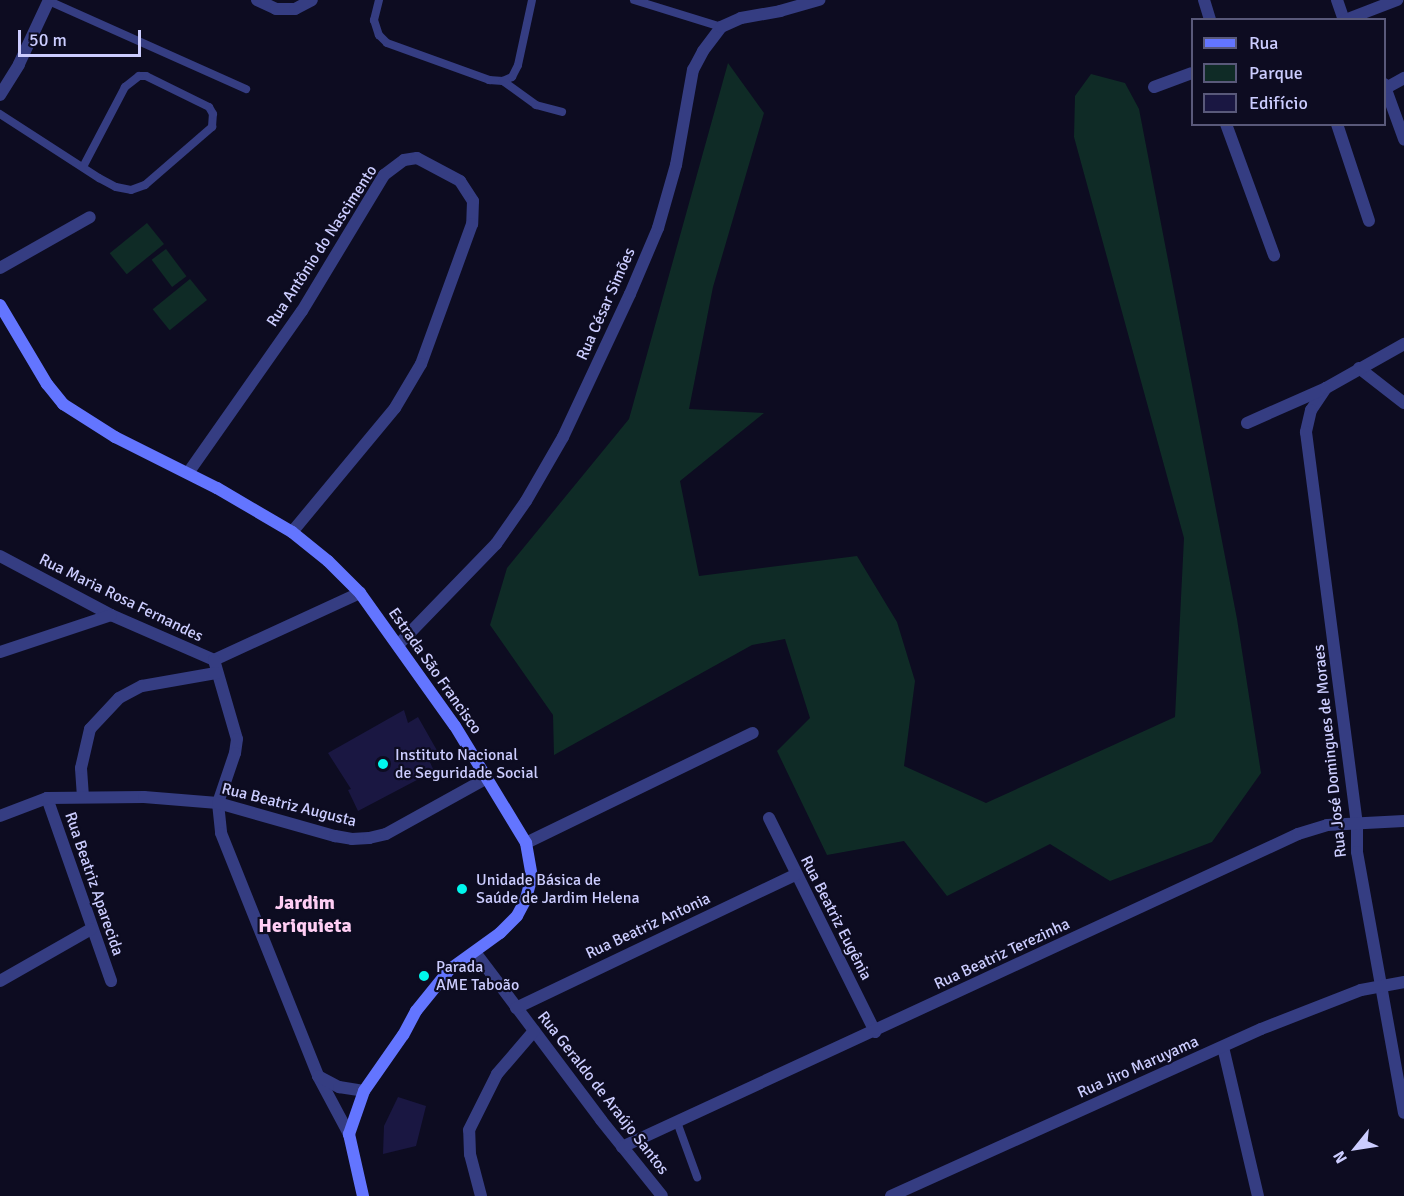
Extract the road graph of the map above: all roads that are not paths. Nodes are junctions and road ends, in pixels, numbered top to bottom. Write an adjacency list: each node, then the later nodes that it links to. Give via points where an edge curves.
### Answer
1 (49, 0): 20 (lane); 22 (street)
2 (257, 0): 3 (street, via 276,9 295,9)
3 (312, 0)
4 (379, 0): 17 (lane, via 374,20 379,35 387,43 489,80)
5 (532, 0): 17 (lane, via 518,65 512,77)
6 (634, 0): 14 (lane)
7 (819, 0): 14 (street, via 741,18)
8 (1204, 0): 12 (street)
9 (1337, 0): 13 (street)
10 (1397, 0): 11 (street)
11 (1364, 17)
12 (1209, 18)
13 (1344, 18)
14 (721, 27): 44 (street, Rua César Simões, via 693,70 676,165 658,228 563,437 496,544)
15 (1191, 73): 19 (street)
16 (1404, 78): 18 (street)
17 (503, 81): 23 (lane, via 536,105)
18 (1386, 86)
19 (1154, 87)
20 (246, 88)
21 (1386, 89): 27 (street)
22 (0, 95)
23 (562, 112)
24 (0, 114): 28 (lane)
25 (1227, 126): 31 (street)
26 (1338, 126): 30 (street)
27 (1404, 139)
28 (83, 167): 28 (lane, via 116,187 131,190 145,185 212,127 213,114 209,107 139,75 125,87)
29 (90, 217): 32 (street)
30 (1369, 221)
31 (1274, 255)
32 (0, 268)
33 (0, 305): 39 (main road, Estrada São Francisco, via 46,384 63,404 115,437)
34 (1404, 344): 35 (street)
35 (1359, 368): 36 (street); 37 (street)
36 (1326, 388): 38 (street); 55 (street, Rua José Domingues de Moraes, via 1311,410 1306,432)
37 (1404, 404)
38 (1247, 423)
39 (188, 473): 40 (main road, Estrada São Francisco); 40 (street, Rua Antônio do Nascimento, via 302,311 384,175 404,160 417,158 460,181 472,201 472,225 421,364 395,408)
40 (292, 532): 42 (main road, Estrada São Francisco)
41 (0, 556): 43 (street, Rua Maria Rosa Fernandes)
42 (360, 594): 44 (main road, Estrada São Francisco); 46 (street, Rua Maria Rosa Fernandes)
43 (111, 615): 45 (street); 46 (street, Rua Maria Rosa Fernandes)
44 (398, 645): 48 (main road, Estrada São Francisco)
45 (0, 652)
46 (215, 666): 49 (street, via 142,686 119,698 90,729 81,768); 51 (street, via 237,739)
47 (753, 733): 56 (street)
48 (487, 778): 51 (street, Rua Beatriz Augusta, via 386,834 369,838 334,836); 56 (main road, Estrada São Francisco)
49 (83, 797): 50 (street, Rua Beatriz Augusta); 51 (street, Rua Beatriz Augusta)
50 (47, 798): 52 (street, Rua Beatriz Augusta); 58 (street, Rua Beatriz Aparecida)
51 (218, 803): 68 (street, via 220,833 229,860)
52 (0, 816)
53 (769, 818): 57 (street, Rua Beatriz Eugênia)
54 (1404, 821): 55 (street, Rua Beatriz Terezinha)
55 (1357, 823): 63 (street, Rua José Domingues de Moraes, via 1357,852); 66 (street, Rua Beatriz Terezinha, via 1327,825 1299,834)
56 (526, 843): 59 (main road, Estrada São Francisco, via 532,876 526,899 517,916)
57 (795, 875): 64 (street, Rua Beatriz Antonia); 66 (street, Rua Beatriz Eugênia)
58 (91, 928): 60 (street); 61 (street, Rua Beatriz Aparecida)
59 (475, 952): 64 (street, Rua Geraldo de Araújo Santos); 69 (main road, Estrada São Francisco, via 450,969 416,1011)
60 (0, 981)
61 (111, 981)
62 (1404, 982): 63 (street, Rua Jiro Maruyama)
63 (1380, 987): 67 (street, Rua Jiro Maruyama, via 1360,990); 70 (street, Rua José Domingues de Moraes)
64 (516, 1008): 65 (street, Rua Geraldo de Araújo Santos)
65 (534, 1031): 73 (street, Rua Geraldo de Araújo Santos); 76 (street, via 497,1074 469,1130 470,1154)
66 (874, 1032): 71 (street, Rua Beatriz Terezinha)
67 (1223, 1047): 78 (street, Rua Jiro Maruyama); 79 (street)
68 (318, 1076): 69 (street, via 339,1087); 72 (street)
69 (364, 1091): 72 (main road, Estrada São Francisco)
70 (1404, 1113)
71 (677, 1122): 73 (street, Rua Beatriz Terezinha); 74 (lane)
72 (349, 1134): 75 (main road)
73 (622, 1147): 77 (street, Rua Geraldo de Araújo Santos)
74 (698, 1177)
75 (363, 1196)
76 (482, 1196)
77 (662, 1196)
78 (891, 1196)
79 (1258, 1196)

